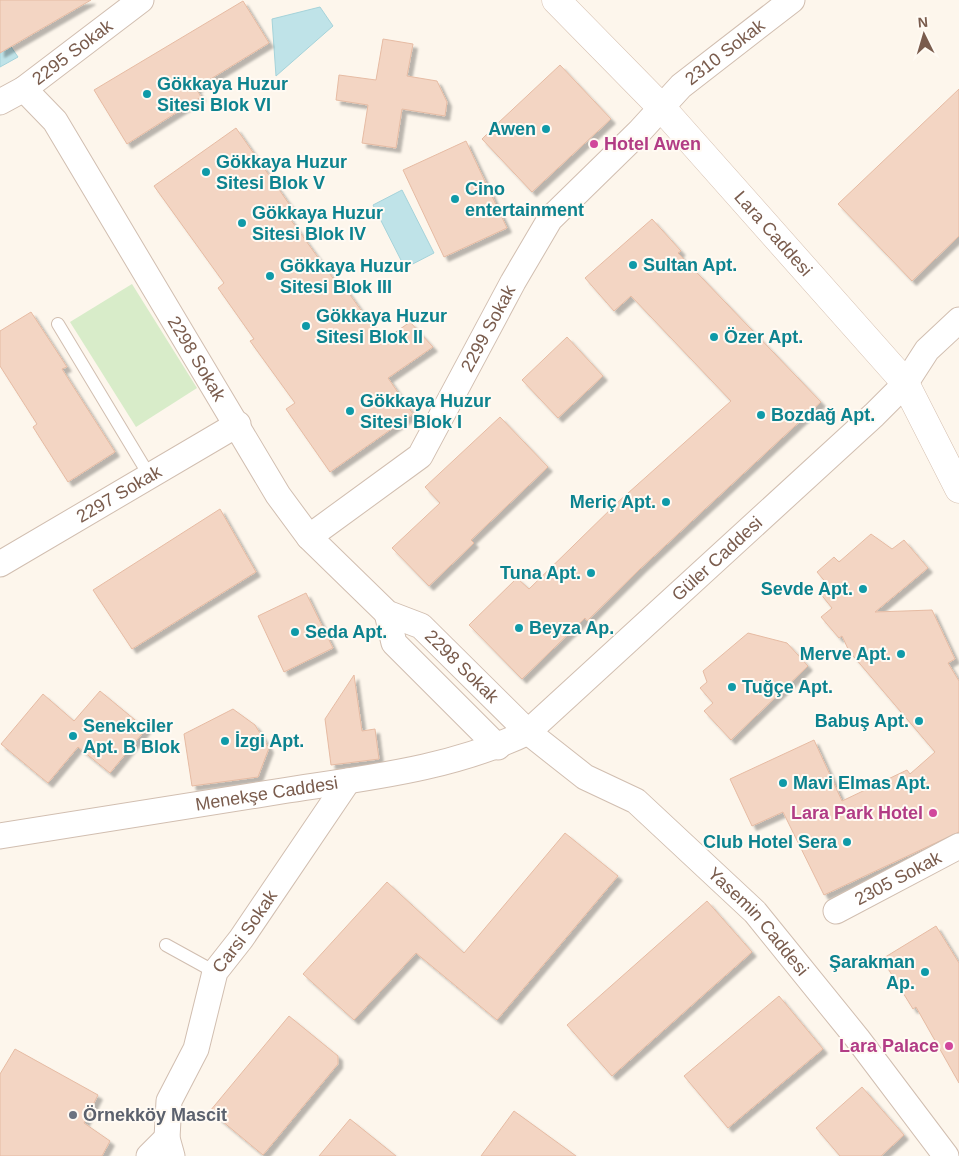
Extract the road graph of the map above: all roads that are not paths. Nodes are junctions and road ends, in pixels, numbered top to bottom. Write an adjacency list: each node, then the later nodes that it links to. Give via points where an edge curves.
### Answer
1 (141, 0): 4 (street, 2295 Sokak)
2 (556, 0): 6 (street, Lara Caddesi)
3 (792, 0): 6 (street, 2310 Sokak, via 681,86)
4 (24, 90): 5 (street, 2295 Sokak); 10 (street, 2298 Sokak, via 54,121)
5 (0, 102)
6 (661, 107): 9 (street, Lara Caddesi); 13 (street, 2299 Sokak, via 550,219 512,282 420,456)
7 (959, 320): 9 (street, Güler Caddesi, via 927,350)
8 (58, 324): 11 (lane)
9 (905, 384): 12 (street, Lara Caddesi); 16 (street, Güler Caddesi)
10 (238, 424): 11 (street, 2297 Sokak); 13 (street, 2298 Sokak, via 278,495)
11 (149, 475): 14 (street, 2297 Sokak)
12 (959, 489)
13 (309, 537): 15 (street, 2298 Sokak)
14 (0, 564)
15 (387, 613): 16 (street, 2298 Sokak, via 421,626); 17 (street, 2298 Sokak, via 394,643)
16 (528, 732): 17 (street, Menekşe Caddesi); 26 (street, Yasemin Caddesi, via 584,777 636,801 755,912)
17 (498, 747): 18 (street, Menekşe Caddesi, via 452,761)
18 (348, 781): 19 (street, Menekşe Caddesi); 23 (street, Carsi Sokak)
19 (0, 836)
20 (959, 846): 21 (street, 2305 Sokak)
21 (836, 911)
22 (166, 945): 23 (lane)
23 (215, 972): 24 (street, Carsi Sokak, via 196,1049 169,1101)
24 (170, 1147): 25 (street)
25 (149, 1156)
26 (946, 1156)

